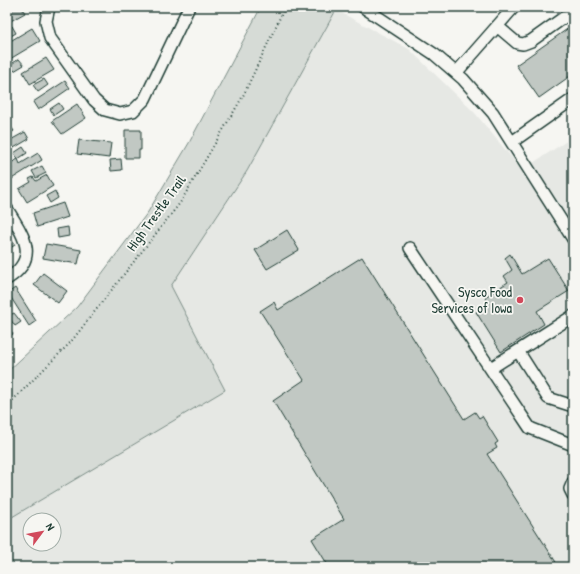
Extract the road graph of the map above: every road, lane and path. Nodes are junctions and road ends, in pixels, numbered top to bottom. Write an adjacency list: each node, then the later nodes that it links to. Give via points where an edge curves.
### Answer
1 (49, 7): 2 (street, via 46,21 50,38 94,100 105,110 120,114 133,111 145,99)
2 (189, 7)
3 (285, 7): 18 (path, High Trestle Trail, via 244,96 180,203 70,343)
4 (363, 7): 8 (street, via 434,54)
5 (514, 7): 7 (street)
6 (573, 11): 7 (street, via 526,44 517,43)
7 (497, 26): 8 (street)
8 (456, 73): 10 (street, via 493,113)
9 (573, 99): 10 (street)
10 (512, 142): 12 (street)
11 (7, 209): 14 (street, via 26,243 27,255 15,274)
12 (573, 239)
13 (410, 248): 17 (street)
14 (7, 279)
15 (572, 320): 16 (street)
16 (518, 351): 17 (street); 19 (street, via 548,398)
17 (491, 368): 20 (street, via 530,428)
18 (7, 406)
19 (573, 406)
20 (573, 445)
21 (573, 482): 22 (street, via 570,489)
22 (573, 495)

